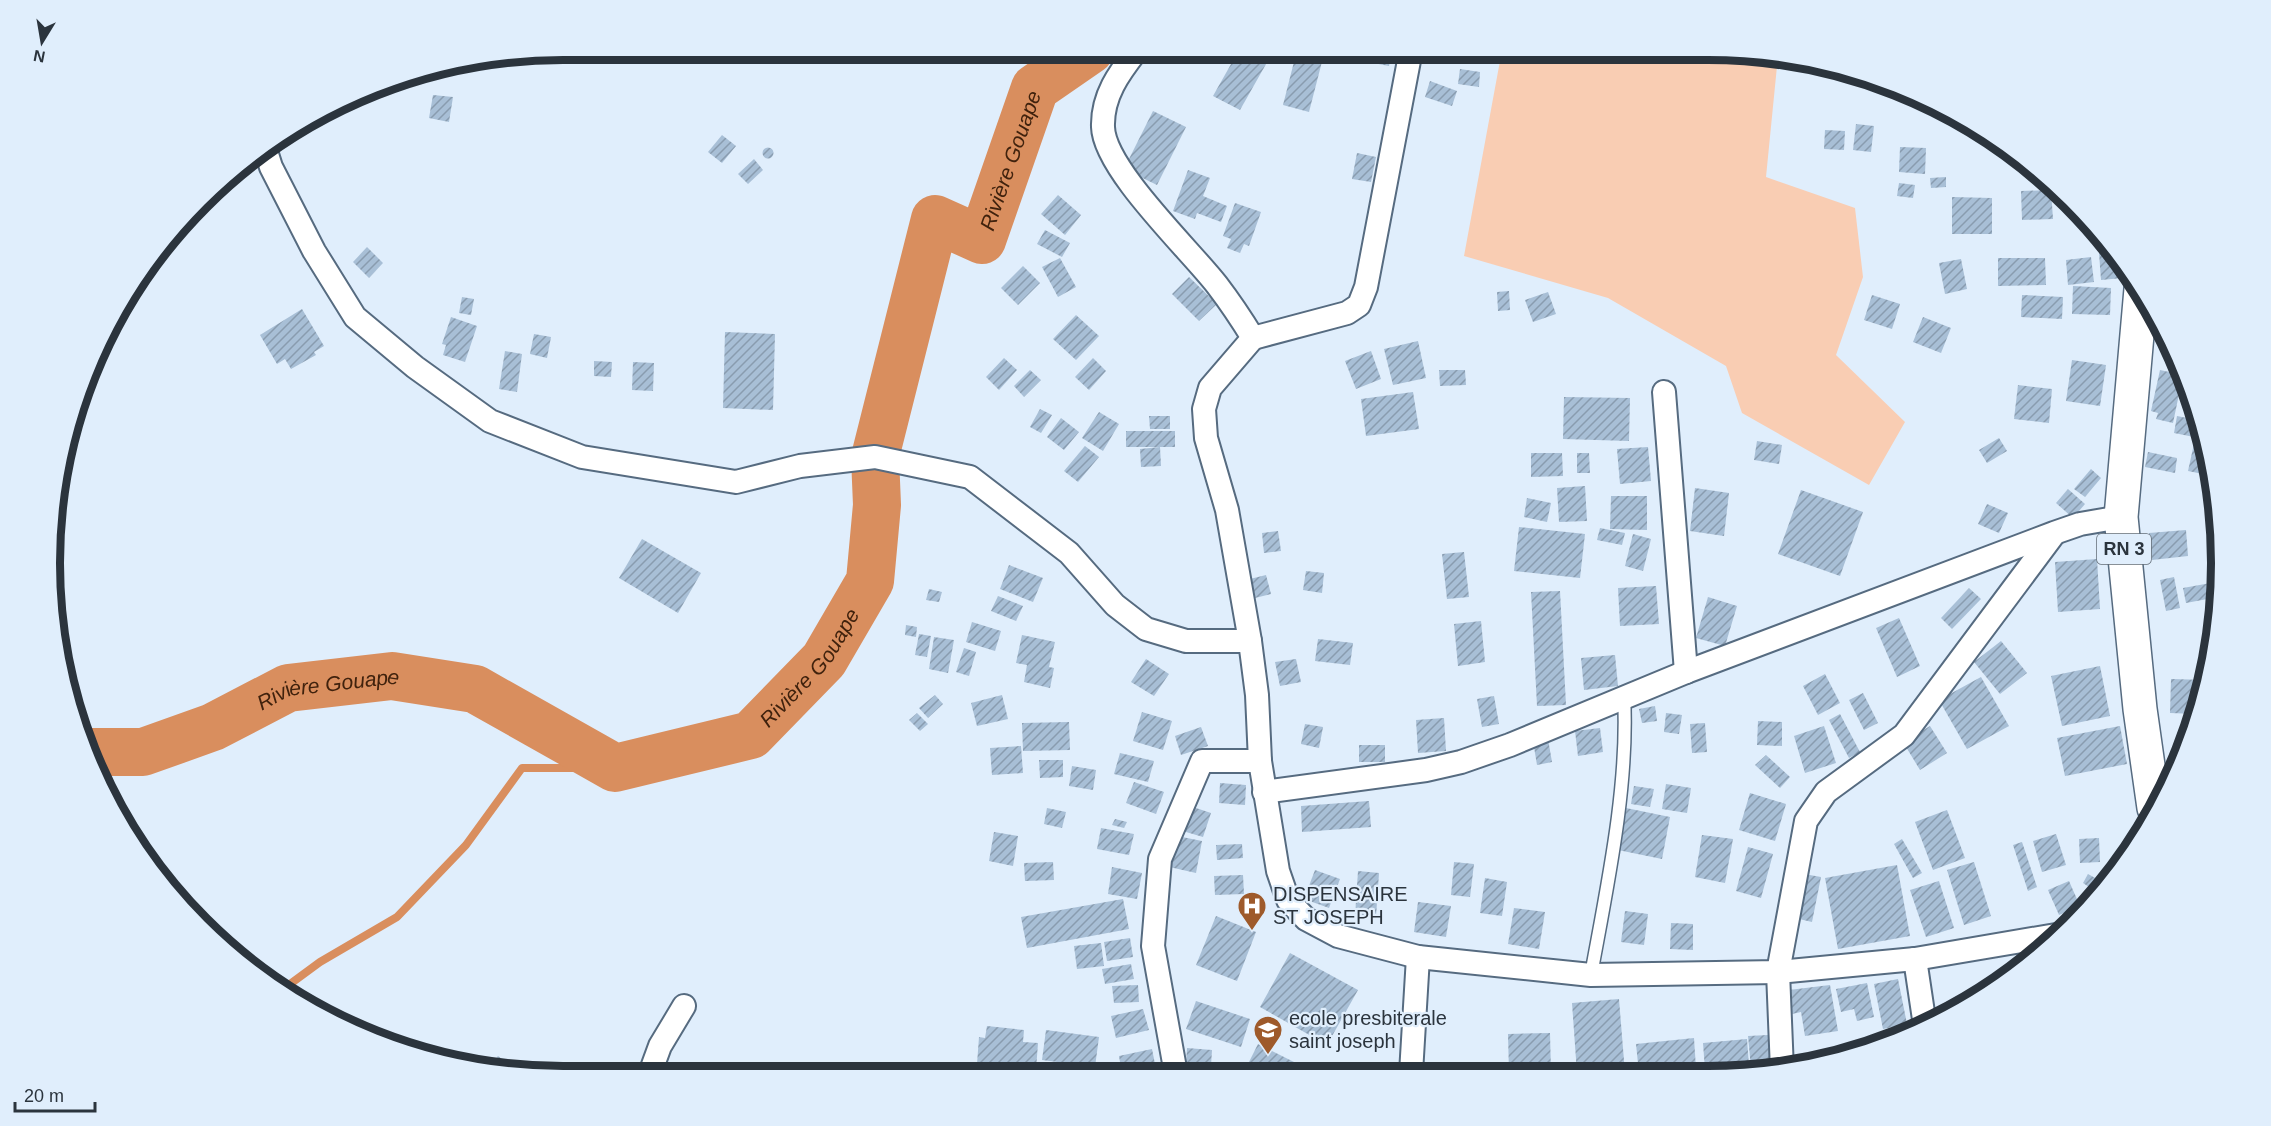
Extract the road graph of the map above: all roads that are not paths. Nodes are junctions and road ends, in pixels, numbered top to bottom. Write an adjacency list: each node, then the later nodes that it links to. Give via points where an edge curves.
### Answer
1 (1129, 60): 5 (street, via 1105,101 1102,129 1113,159 1216,284)
2 (1409, 60): 5 (street, via 1366,287 1359,305 1347,313)
3 (268, 156): 9 (street, via 314,251 356,317 415,368 489,421 582,457 736,482 800,466 875,456 970,477 1069,554 1115,605 1146,629 1186,641)
4 (2140, 305): 7 (main road, RN 3)
5 (1253, 338): 9 (street, via 1210,388 1204,409 1206,438 1227,510)
6 (1664, 392): 10 (street)
7 (2121, 517): 8 (street); 14 (main road, RN 3)
8 (2054, 533): 10 (street); 18 (street, via 1904,735 1826,792 1806,821)
9 (1250, 641): 12 (street)
10 (1686, 672): 11 (street)
11 (1624, 696): 13 (street, via 1461,762); 19 (lane, via 1626,728 1619,802)
12 (1260, 761): 13 (street); 24 (street, via 1202,761 1160,859 1153,946)
13 (1264, 792): 16 (street, via 1278,871 1288,900 1306,919 1338,936)
14 (2153, 798)
15 (2044, 937): 17 (street)
16 (1418, 957): 19 (street); 25 (street)
17 (1915, 959): 18 (street); 21 (street)
18 (1778, 972): 19 (street); 22 (street)
19 (1591, 975)
20 (684, 1006): 23 (street)
21 (1924, 1017)
22 (1782, 1061)
23 (653, 1066)
24 (1175, 1066)
25 (1411, 1066)

